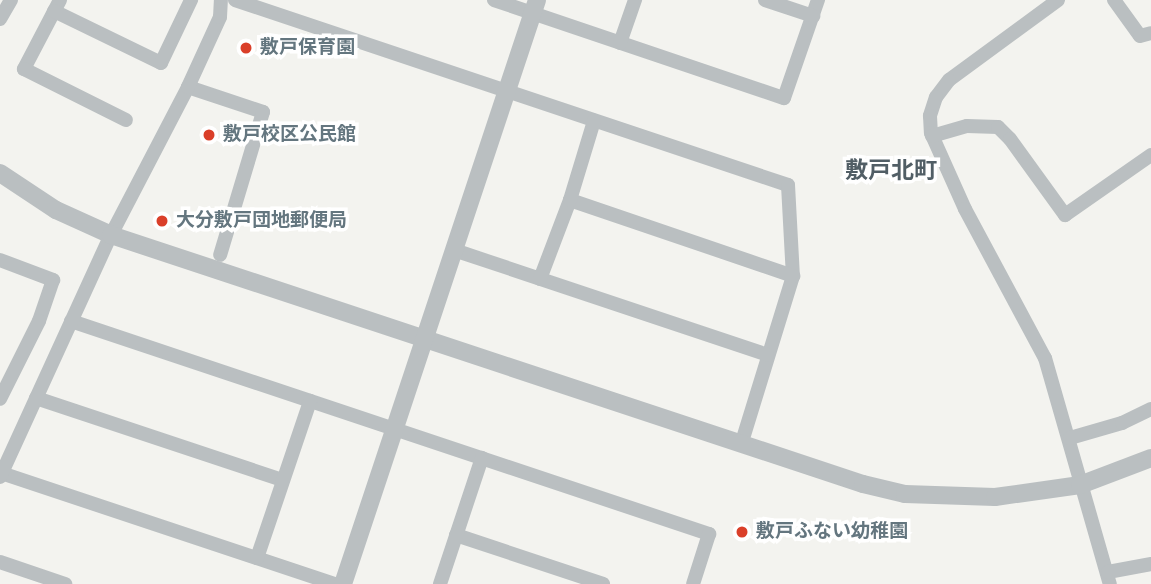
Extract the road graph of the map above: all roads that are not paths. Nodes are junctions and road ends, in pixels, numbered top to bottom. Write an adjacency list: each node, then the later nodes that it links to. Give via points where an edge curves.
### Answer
1 (11, 0): 14 (street)
2 (221, 0): 17 (street, via 220,17)
3 (235, 0): 18 (street)
4 (494, 0): 12 (street)
5 (635, 0): 16 (street)
6 (765, 0): 13 (street)
7 (818, 0): 13 (street)
8 (1058, 0): 21 (street, via 949,80 936,97 930,117)
9 (1114, 0): 15 (street, via 1140,36)
10 (188, 1): 11 (street, via 161,63)
11 (57, 5): 19 (street, via 24,69)
12 (535, 6): 16 (street); 18 (street)
13 (813, 16): 16 (street, via 784,98)
14 (0, 19)
15 (1151, 33)
16 (620, 43)
17 (188, 87): 25 (street); 27 (street, via 263,113)
18 (507, 91): 20 (street); 26 (street)
19 (126, 120)
20 (594, 121): 24 (street); 29 (street, via 788,186)
21 (932, 135): 22 (street, via 967,126 998,127 1065,215); 40 (street, via 965,209 1045,358)
22 (1151, 155)
23 (0, 173): 25 (street, via 56,210)
24 (570, 200): 29 (street); 30 (street)
25 (111, 235): 31 (street); 32 (street)
26 (454, 250): 30 (street); 32 (street)
27 (220, 255)
28 (0, 260): 35 (street, via 52,281 39,321)
29 (793, 276): 33 (street)
30 (540, 279): 33 (street)
31 (71, 321): 34 (street); 36 (street)
32 (424, 340): 38 (street); 45 (street, via 905,494 995,498)
33 (767, 355): 39 (street)
34 (36, 398): 43 (street); 44 (street)
35 (0, 399)
36 (310, 401): 38 (street); 44 (street)
37 (1151, 409): 40 (street)
38 (395, 429): 41 (street); 53 (street)
39 (744, 435)
40 (1070, 439): 45 (street)
41 (482, 458): 46 (street); 56 (street, via 709,534)
42 (1151, 458): 45 (street)
43 (1, 475): 47 (street)
44 (283, 480): 47 (street)
45 (1080, 485): 50 (street)
46 (456, 535): 54 (street); 55 (street)
47 (257, 558): 52 (street)
48 (0, 562): 51 (street)
49 (1151, 564): 50 (street)
50 (1109, 578)
51 (65, 584)
52 (335, 584)
53 (343, 584)
54 (440, 584)
55 (603, 584)
56 (693, 584)

